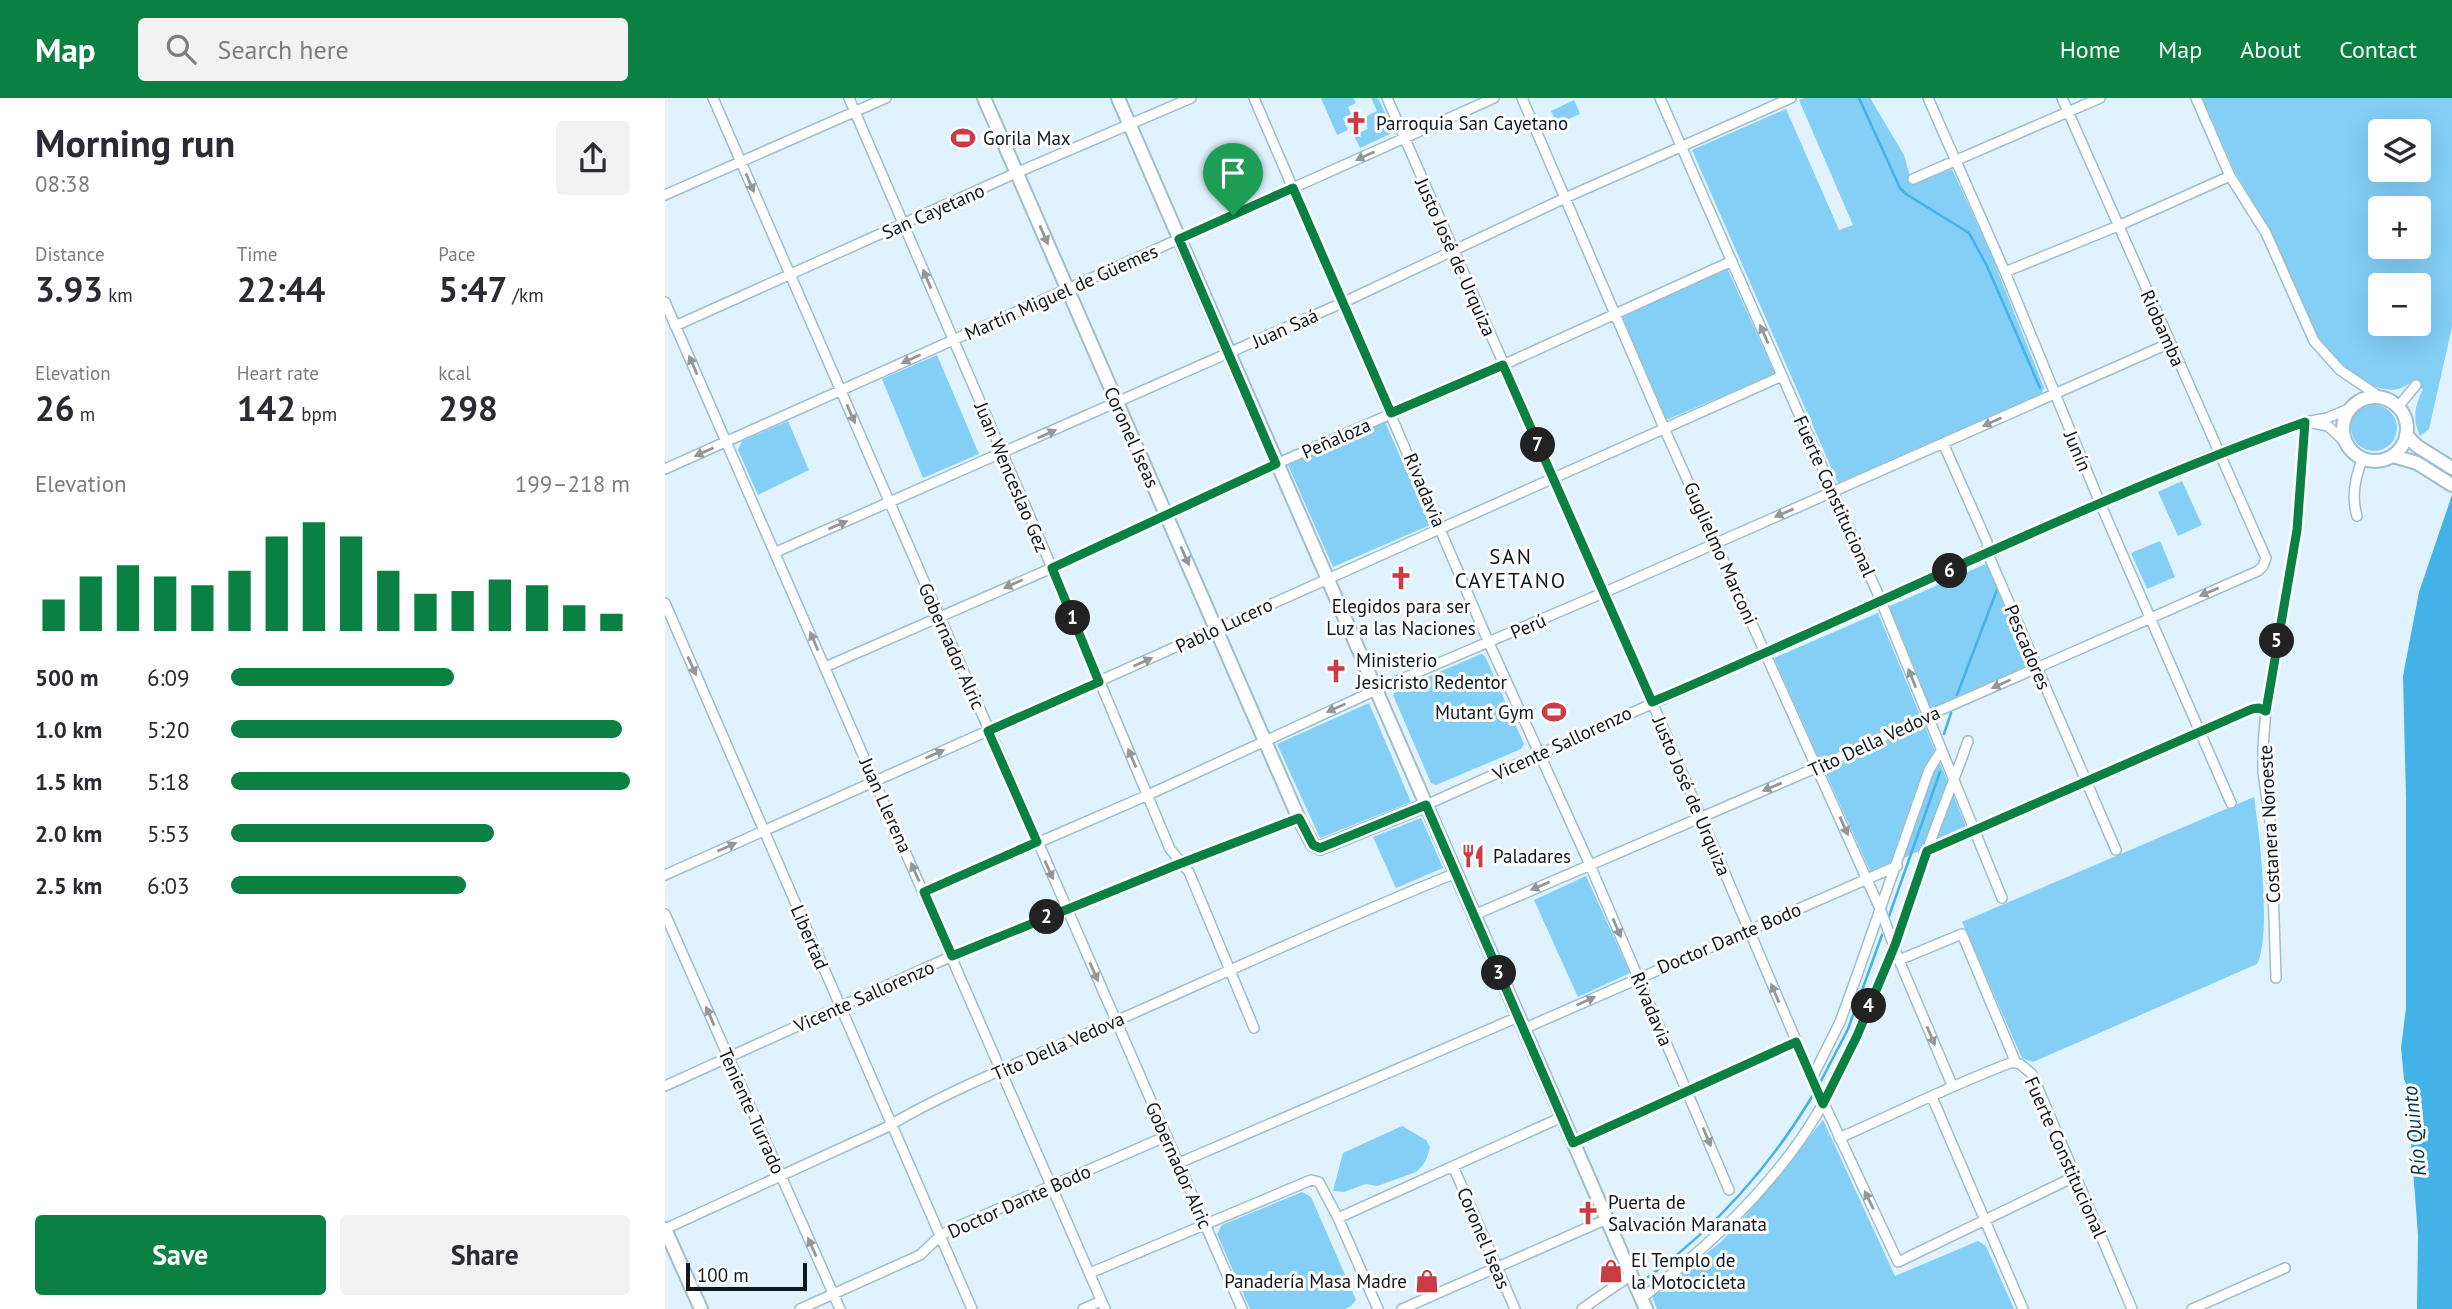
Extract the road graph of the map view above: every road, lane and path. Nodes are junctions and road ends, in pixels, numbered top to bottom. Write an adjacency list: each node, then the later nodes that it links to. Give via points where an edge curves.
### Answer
1 (713, 98): 23 (street, Gobernador Alric)
2 (849, 98): 17 (street, Juan Wenceslao Gez)
3 (886, 98): 17 (street)
4 (984, 98): 24 (main road, Coronel Iseas)
5 (1118, 98): 19 (main road)
6 (1191, 98): 19 (street, San Cayetano)
7 (1254, 98): 27 (street, Rivadavia)
8 (1387, 98): 20 (street, Justo José de Urquiza)
9 (1495, 98): 20 (street, Martín Miguel de Güemes)
10 (1522, 98): 29 (street, Guglielmo Marconi)
11 (1660, 98): 21 (street, Fuerte Constitucional)
12 (1791, 98): 21 (street, Juan Saá)
13 (1928, 98): 22 (street, Junín)
14 (2062, 98): 18 (street, Riobamba)
15 (2100, 98): 18 (street)
16 (2196, 98): 25 (street)
17 (855, 112): 23 (street); 30 (street, Juan Wenceslao Gez)
18 (2067, 112): 22 (street); 31 (street, Riobamba)
19 (1129, 125): 24 (street, San Cayetano); 32 (main road)
20 (1404, 138): 27 (street, Martín Miguel de Güemes, one-way to 27); 33 (street, Justo José de Urquiza)
21 (1681, 146): 29 (street, Juan Saá); 34 (street, Fuerte Constitucional)
22 (1955, 160): 26 (street); 35 (street, Junín)
23 (741, 162): 28 (street); 36 (street, Gobernador Alric, one-way to 36)
24 (1016, 173): 30 (street, San Cayetano); 37 (main road, Coronel Iseas, one-way to 37)
25 (2230, 176): 31 (street); 50 (street, via 2266,233 2314,341 2340,370)
26 (1913, 179)
27 (1293, 188): 32 (street, Martín Miguel de Güemes); 39 (street, Rivadavia)
28 (665, 195)
29 (1565, 198): 33 (street, Juan Saá); 40 (street, Guglielmo Marconi)
30 (903, 224): 36 (street, San Cayetano); 42 (street, Juan Wenceslao Gez, one-way to 30)
31 (2118, 226): 35 (street); 43 (street, Riobamba)
32 (1179, 239): 37 (street, Martín Miguel de Güemes); 44 (main road)
33 (1454, 251): 39 (street, Juan Saá); 45 (street, Justo José de Urquiza)
34 (1731, 261): 40 (street, Peñaloza); 46 (street, Fuerte Constitucional, one-way to 34)
35 (2005, 272): 49 (street, Junín)
36 (790, 275): 41 (street, San Cayetano); 48 (street, Gobernador Alric)
37 (1067, 289): 42 (street, Martín Miguel de Güemes); 51 (main road, Coronel Iseas)
38 (665, 302): 41 (street, Juan Llerena)
39 (1342, 303): 44 (street, Juan Saá); 54 (street, Rivadavia)
40 (1615, 314): 45 (street, Peñaloza); 56 (street, Guglielmo Marconi)
41 (675, 326): 58 (street, Juan Llerena, one-way to 41)
42 (953, 340): 48 (street, Martín Miguel de Güemes, one-way to 48); 61 (street, Juan Wenceslao Gez)
43 (2170, 343): 49 (street, Perú); 62 (street, Riobamba)
44 (1228, 354): 51 (street, Juan Saá); 65 (main road)
45 (1503, 365): 54 (street, Peñaloza); 68 (street, Justo José de Urquiza)
46 (1782, 376): 56 (street, Pablo Lucero); 70 (street, Fuerte Constitucional)
47 (2416, 385): 52 (street)
48 (841, 391): 58 (street, Martín Miguel de Güemes); 72 (street, Gobernador Alric, one-way to 72)
49 (2054, 393): 59 (street, Perú, one-way to 59); 71 (street, Junín)
50 (2383, 399): 52 (main road); 53 (main road, via 2364,400)
51 (1117, 402): 61 (street, Juan Saá, one-way to 51); 73 (main road, Coronel Iseas)
52 (2398, 407): 57 (main road)
53 (2351, 408): 55 (street, Vicente Sallorenzo); 60 (main road, via 2343,429)
54 (1391, 413): 65 (street, Peñaloza); 75 (street, Rivadavia)
55 (2305, 422): 60 (street, via 2328,426); 62 (street, Vicente Sallorenzo); 95 (street, Costanera Noroeste, via 2297,530)
56 (1664, 428): 68 (street, Pablo Lucero); 76 (street, Guglielmo Marconi)
57 (2406, 435): 63 (main road); 66 (main road)
58 (727, 442): 67 (street, Martín Miguel de Güemes, one-way to 67); 77 (street, Juan Llerena)
59 (1943, 443): 70 (street, Perú); 78 (street, Pescadores, via 1987,542)
60 (2346, 443): 64 (main road)
61 (1002, 453): 72 (street, Juan Saá); 80 (street, Juan Wenceslao Gez)
62 (2218, 453): 71 (street, Vicente Sallorenzo); 79 (street, Riobamba)
63 (2393, 456): 64 (main road, via 2379,461); 69 (main road, via 2417,463)
64 (2363, 458): 74 (street, via 2355,485)
65 (1276, 464): 73 (street, Peñaloza); 81 (main road)
66 (2452, 468)
67 (665, 469)
68 (1552, 479): 75 (street, Pablo Lucero); 82 (street, Justo José de Urquiza)
69 (2452, 485)
70 (1833, 492): 76 (street, Perú, one-way to 76); 83 (street, Fuerte Constitucional)
71 (2100, 503): 78 (street, Vicente Sallorenzo); 86 (street, Junín)
72 (890, 504): 77 (street, Juan Saá, one-way to 72); 85 (street, Gobernador Alric)
73 (1167, 515): 80 (street, Peñaloza); 87 (main road, Coronel Iseas, one-way to 87)
74 (2357, 516)
75 (1441, 527): 81 (street, Pablo Lucero); 88 (street, Rivadavia)
76 (1716, 543): 82 (street, Perú); 89 (street, Guglielmo Marconi)
77 (776, 552): 90 (street, Juan Llerena, one-way to 77)
78 (1987, 554): 83 (street, Vicente Sallorenzo); 91 (street, Pescadores)
79 (2266, 558): 86 (street, Tito Della Vedova, one-way to 86, via 2258,570)
80 (1052, 568): 85 (street, Peñaloza, one-way to 85); 92 (street, Juan Wenceslao Gez)
81 (1326, 578): 87 (street, Pablo Lucero); 93 (main road)
82 (1604, 593): 88 (street, Perú); 94 (street, Justo José de Urquiza)
83 (1881, 601): 89 (street, Vicente Sallorenzo); 96 (street, Fuerte Constitucional, one-way to 83)
84 (665, 603): 112 (street, Libertad, one-way to 112)
85 (939, 617): 90 (street, Peñaloza); 97 (street, Gobernador Alric)
86 (2150, 617): 91 (street, Tito Della Vedova); 98 (street, Junín)
87 (1217, 629): 92 (street, Pablo Lucero, one-way to 87); 99 (main road, Coronel Iseas)
88 (1489, 643): 93 (street, Perú); 102 (street, Rivadavia)
89 (1766, 653): 94 (street, Vicente Sallorenzo); 103 (street, Guglielmo Marconi)
90 (825, 667): 105 (street, Juan Llerena)
91 (2037, 668): 96 (street, Tito Della Vedova, one-way to 96); 106 (street, Pescadores)
92 (1099, 682): 97 (street, Pablo Lucero); 107 (street, Juan Wenceslao Gez, one-way to 92)
93 (1376, 690): 99 (street, Perú, one-way to 99); 109 (main road)
94 (1652, 702): 102 (street, Vicente Sallorenzo); 110 (street, Justo José de Urquiza)
95 (2266, 711): 98 (street, via 2252,709); 136 (street, Costanera Noroeste, via 2263,772 2271,828)
96 (1927, 716): 101 (street, Fuerte Constitucional); 103 (street, Tito Della Vedova)
97 (988, 731): 105 (street, Pablo Lucero, one-way to 97); 114 (street, Gobernador Alric)
98 (2200, 732): 106 (street); 108 (street, Junín)
99 (1265, 740): 107 (street, Perú); 111 (main road, Coronel Iseas)
100 (1968, 741): 104 (street)
101 (1941, 751): 104 (street, Fuerte Constitucional); 120 (street, via 1929,770)
102 (1540, 754): 109 (street, Vicente Sallorenzo); 119 (street, Rivadavia)
103 (1818, 767): 110 (street, Tito Della Vedova, one-way to 110); 123 (street, Guglielmo Marconi, one-way to 123)
104 (1954, 780): 113 (street, Fuerte Constitucional); 117 (street)
105 (875, 781): 112 (street, Pablo Lucero); 124 (street, Juan Llerena, one-way to 105)
106 (2087, 782): 113 (street); 116 (street, Pescadores)
107 (1148, 795): 114 (street, Perú); 118 (street, Juan Wenceslao Gez, via 1170,849)
108 (2231, 803)
109 (1426, 805): 115 (main road, Vicente Sallorenzo); 121 (main road)
110 (1701, 817): 119 (street, Tito Della Vedova); 130 (street, Justo José de Urquiza)
111 (1299, 818): 115 (main road, Coronel Iseas, via 1313,845); 118 (street, Vicente Sallorenzo)
112 (765, 831): 122 (street, Pablo Lucero, one-way to 112); 137 (street, Libertad)
113 (1974, 832): 117 (street); 125 (street, Fuerte Constitucional)
114 (1037, 842): 124 (street, Perú); 126 (street, Gobernador Alric, one-way to 126)
115 (1320, 848)
116 (2116, 850)
117 (1923, 853): 131 (street)
118 (1181, 863): 126 (street, Vicente Sallorenzo); 134 (street, Juan Wenceslao Gez)
119 (1590, 865): 129 (street, Tito Della Vedova, one-way to 129); 135 (street, Rivadavia, one-way to 135)
120 (1897, 866): 123 (street, Doctor Dante Bodo); 127 (street)
121 (1456, 873): 129 (main road); 134 (street, Tito Della Vedova)
122 (665, 875)
123 (1867, 879): 127 (street, Guglielmo Marconi); 130 (street, Doctor Dante Bodo)
124 (924, 892): 132 (street, Juan Llerena)
125 (2002, 898)
126 (1066, 909): 132 (street, Vicente Sallorenzo); 138 (street, Gobernador Alric, one-way to 138)
127 (1881, 911): 131 (street, Guglielmo Marconi); 145 (street, via 1840,1022)
128 (665, 914): 142 (street, Teniente Turrado, one-way to 128)
129 (1474, 915): 139 (main road)
130 (1749, 929): 135 (street, Doctor Dante Bodo); 141 (street, Justo José de Urquiza, one-way to 130)
131 (1895, 945): 133 (street, Guglielmo Marconi); 150 (street)
132 (952, 956): 137 (street, Vicente Sallorenzo); 144 (street, Juan Llerena)
133 (1899, 960): 143 (street, Fuerte Constitucional, via 1962,934); 146 (street, Guglielmo Marconi, one-way to 146)
134 (1230, 969): 138 (street, Tito Della Vedova); 140 (street, Juan Wenceslao Gez)
135 (1638, 978): 139 (street, Doctor Dante Bodo, one-way to 135); 148 (street, Rivadavia)
136 (2276, 978)
137 (839, 1008): 142 (street, Vicente Sallorenzo); 152 (street, Libertad)
138 (1116, 1021): 144 (street, Tito Della Vedova); 153 (street, Gobernador Alric)
139 (1521, 1023): 151 (main road); 156 (street, Doctor Dante Bodo)
140 (1254, 1028)
141 (1796, 1042): 145 (street, Justo José de Urquiza); 148 (street)
142 (728, 1057): 147 (street, Vicente Sallorenzo); 158 (street, Teniente Turrado)
143 (2016, 1063): 146 (street); 159 (street, Fuerte Constitucional, via 2032,1074)
144 (1002, 1071): 152 (street, Tito Della Vedova); 160 (street, Juan Llerena)
145 (1812, 1078): 150 (street, Justo José de Urquiza)
146 (1952, 1085): 149 (street)
147 (665, 1086)
148 (1687, 1091): 155 (street); 161 (street, Rivadavia, one-way to 161)
149 (1932, 1097): 154 (street); 164 (street)
150 (1823, 1104): 154 (street, Justo José de Urquiza); 173 (street, via 1758,1194)
151 (1562, 1117): 155 (main road); 157 (street)
152 (891, 1125): 158 (street, Tito Della Vedova); 167 (street, Libertad)
153 (1167, 1136): 156 (street, Gobernador Alric); 160 (street, Doctor Dante Bodo)
154 (1839, 1138): 164 (street, Justo José de Urquiza, one-way to 154, via 1898,1262)
155 (1573, 1143): 163 (main road)
156 (1179, 1163): 165 (street, Gobernador Alric)
157 (1453, 1166): 162 (street); 168 (street, Coronel Iseas)
158 (781, 1176): 166 (street, Tito Della Vedova); 172 (street, Teniente Turrado, one-way to 158)
159 (2075, 1176): 164 (street); 186 (street, Fuerte Constitucional)
160 (1052, 1185): 167 (street, Doctor Dante Bodo); 170 (street, Juan Llerena)
161 (1729, 1190)
162 (1338, 1218): 165 (street, via 1319,1182 1311,1180); 181 (street)
163 (1607, 1219): 168 (street); 171 (main road)
164 (1985, 1219): 185 (street)
165 (1204, 1223): 170 (street); 180 (street, Gobernador Alric)
166 (665, 1229): 175 (main road)
167 (940, 1236): 172 (street, Doctor Dante Bodo, via 920,1255); 178 (street, Libertad)
168 (1497, 1267): 182 (street); 183 (street, Coronel Iseas)
169 (2285, 1268): 187 (street)
170 (1090, 1273): 174 (street, Juan Llerena)
171 (1631, 1275): 173 (main road); 184 (street)
172 (833, 1294): 176 (street, Doctor Dante Bodo); 177 (street, Teniente Turrado)
173 (1644, 1303)
174 (1103, 1305): 179 (street)
175 (701, 1309)
176 (800, 1309)
177 (840, 1309)
178 (972, 1309)
179 (1083, 1309)
180 (1242, 1309)
181 (1378, 1309)
182 (1402, 1309)
183 (1514, 1309)
184 (1582, 1309)
185 (2023, 1309)
186 (2131, 1309)
187 (2192, 1309)

